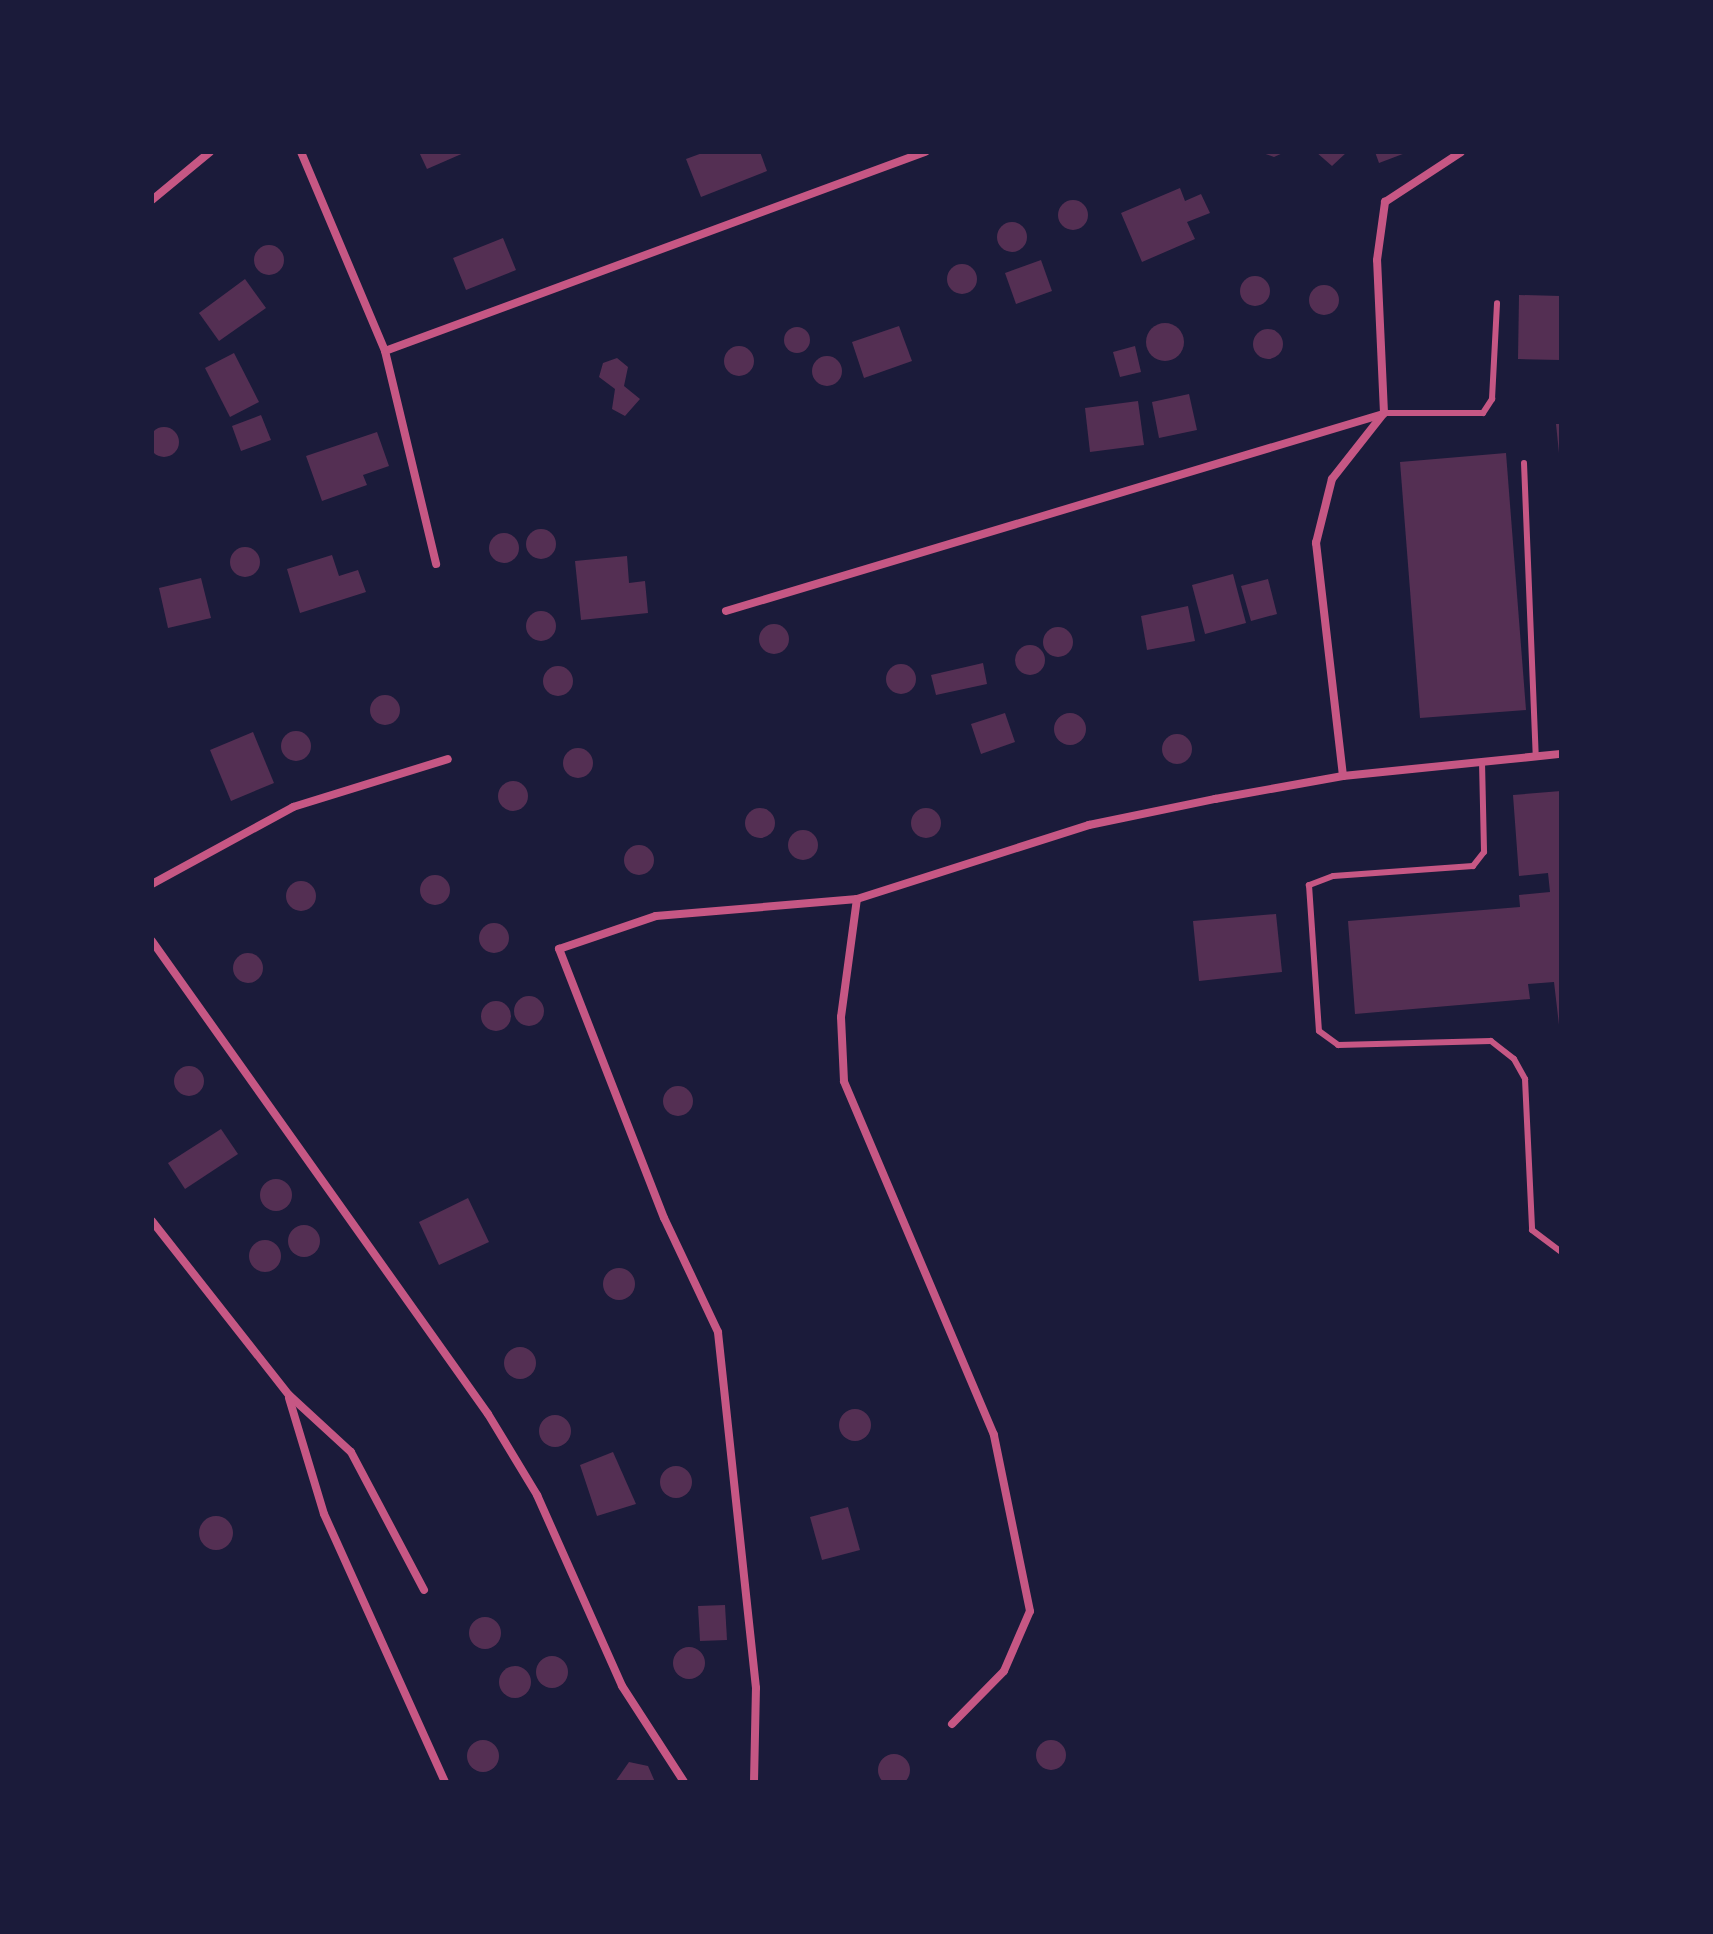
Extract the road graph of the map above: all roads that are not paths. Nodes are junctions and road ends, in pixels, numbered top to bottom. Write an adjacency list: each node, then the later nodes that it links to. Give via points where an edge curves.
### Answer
1 (210, 152): 5 (street)
2 (301, 152): 7 (street)
3 (925, 152): 7 (street)
4 (1461, 152): 8 (street, via 1385,202 1377,260)
5 (152, 200)
6 (1497, 303): 8 (lane, via 1492,399 1483,413)
7 (385, 351): 10 (street)
8 (1384, 413): 11 (street); 16 (street, via 1332,479 1316,543)
9 (1524, 463): 13 (lane)
10 (436, 564)
11 (726, 611)
12 (1561, 754): 13 (street)
13 (1536, 756): 15 (street)
14 (448, 759): 17 (street, via 293,807)
15 (1482, 762): 16 (street); 21 (lane, via 1484,852 1473,866 1333,876 1309,885 1319,1031 1338,1045 1491,1041 1514,1059 1525,1079 1532,1230)
16 (1343, 776): 18 (street, via 1089,825)
17 (152, 884)
18 (857, 899): 24 (street, via 841,1017 844,1081 994,1435 1030,1611 1004,1671); 27 (street, via 656,916 559,949 664,1218 718,1332 756,1688)
19 (152, 941): 26 (street, via 488,1414 537,1495 622,1686)
20 (152, 1221): 22 (street)
21 (1561, 1252)
22 (289, 1395): 23 (street, via 351,1452); 25 (street, via 324,1514)
23 (424, 1590)
24 (952, 1724)
25 (445, 1782)
26 (684, 1782)
27 (754, 1782)

